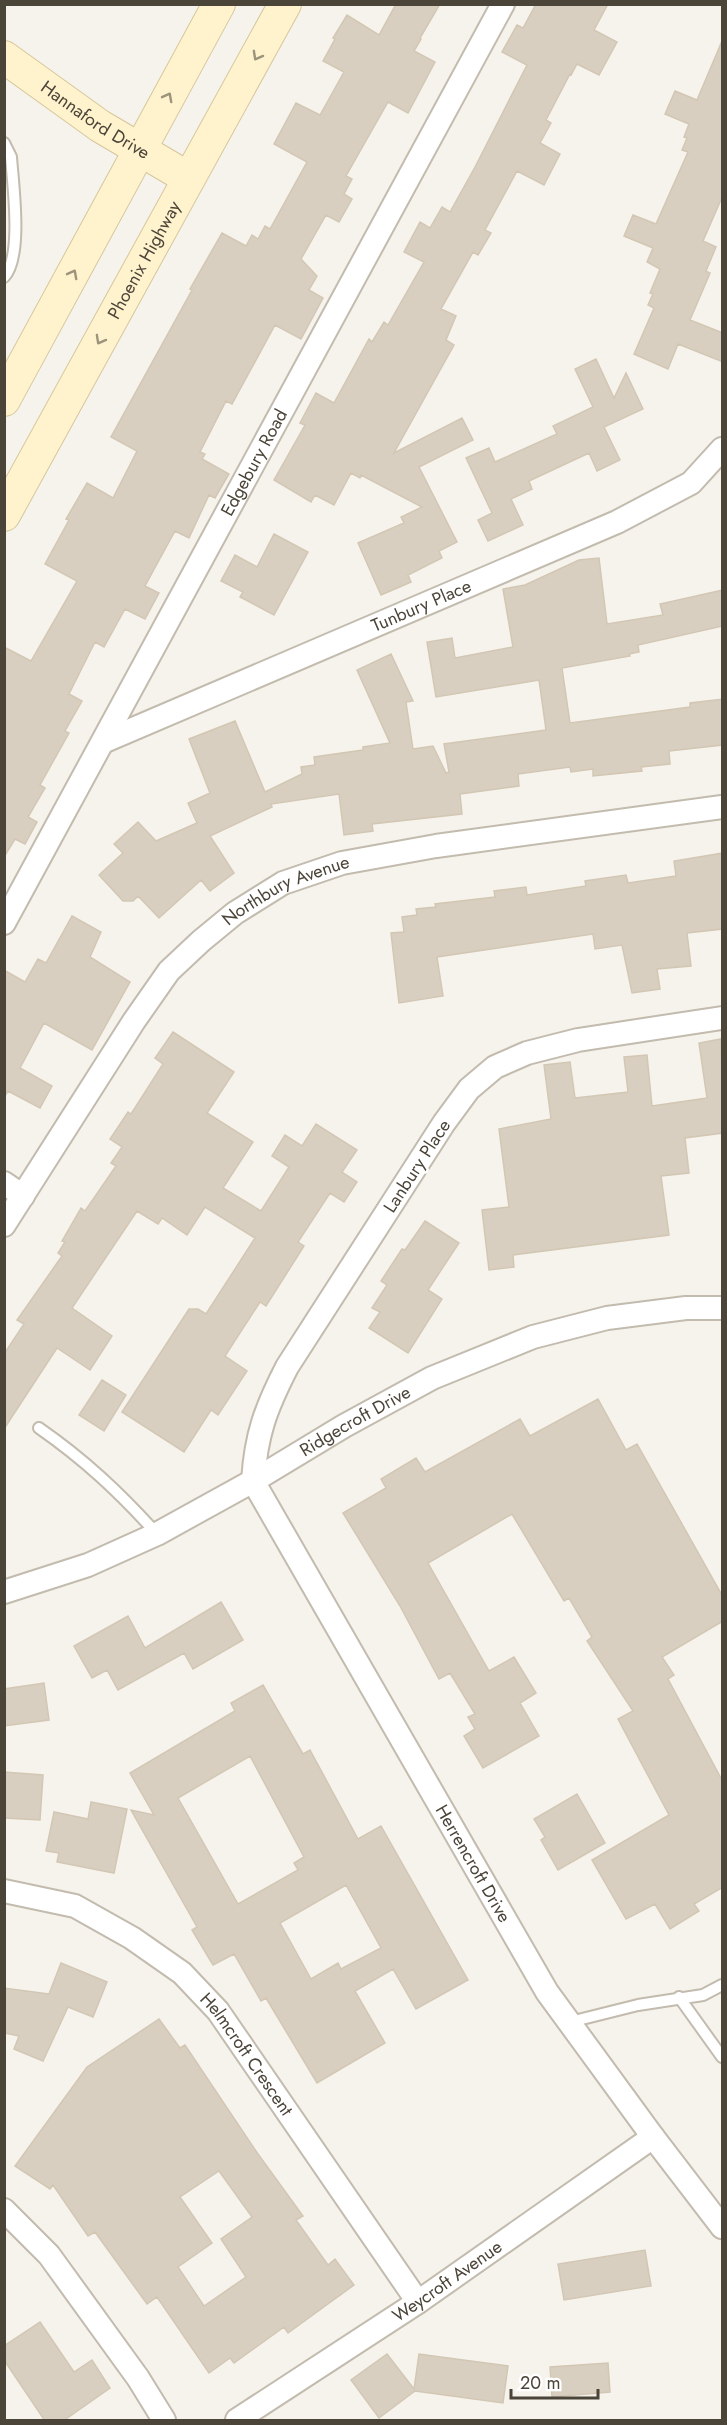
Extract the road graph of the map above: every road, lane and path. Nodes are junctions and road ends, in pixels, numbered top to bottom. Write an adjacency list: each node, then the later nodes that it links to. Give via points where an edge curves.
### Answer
1 (219, 4): 6 (main road, one-way to 1)
2 (285, 4): 7 (main road, Phoenix Highway, one-way to 7)
3 (503, 4): 12 (street, Edgebury Road)
4 (4, 57): 6 (main road, Hannaford Drive, via 100,126)
5 (4, 143): 8 (lane, via 11,158 14,252)
6 (140, 149): 7 (main road, Hannaford Drive); 9 (main road, one-way to 6)
7 (188, 178): 11 (main road, Phoenix Highway, one-way to 11)
8 (4, 277)
9 (9, 382)
10 (723, 449): 12 (street, Tunbury Place, via 691,483 616,522)
11 (4, 515)
12 (105, 741): 14 (street, Edgebury Road)
13 (723, 807): 16 (street, Northbury Avenue, via 342,862 283,883 235,913 170,971)
14 (4, 923)
15 (723, 1018): 20 (street, Lanbury Place, via 578,1040 527,1053 495,1067 469,1089 287,1366 268,1402 258,1435)
16 (14, 1190): 17 (street, Northbury Avenue)
17 (4, 1225)
18 (723, 1308): 20 (street, Ridgecroft Drive, via 686,1308 607,1318 533,1337 432,1378)
19 (39, 1428): 21 (lane, via 109,1483)
20 (253, 1481): 21 (street, Ridgecroft Drive); 26 (street, Herrencroft Drive, via 548,1992)
21 (157, 1534): 22 (street, Ridgecroft Drive, via 88,1564)
22 (4, 1592)
23 (4, 1891): 31 (street, Helmcroft Crescent, via 75,1906 183,1973 218,2011)
24 (723, 1985): 25 (lane, via 702,1995)
25 (679, 1997): 26 (lane); 27 (lane)
26 (570, 2022): 28 (street, Herrencroft Drive)
27 (723, 2057)
28 (653, 2137): 30 (street, Herrencroft Drive); 31 (street, Weycroft Avenue)
29 (4, 2210): 32 (street, via 49,2255 138,2378)
30 (723, 2227)
31 (418, 2302): 33 (street, Weycroft Avenue)
32 (164, 2421)
33 (237, 2421)

